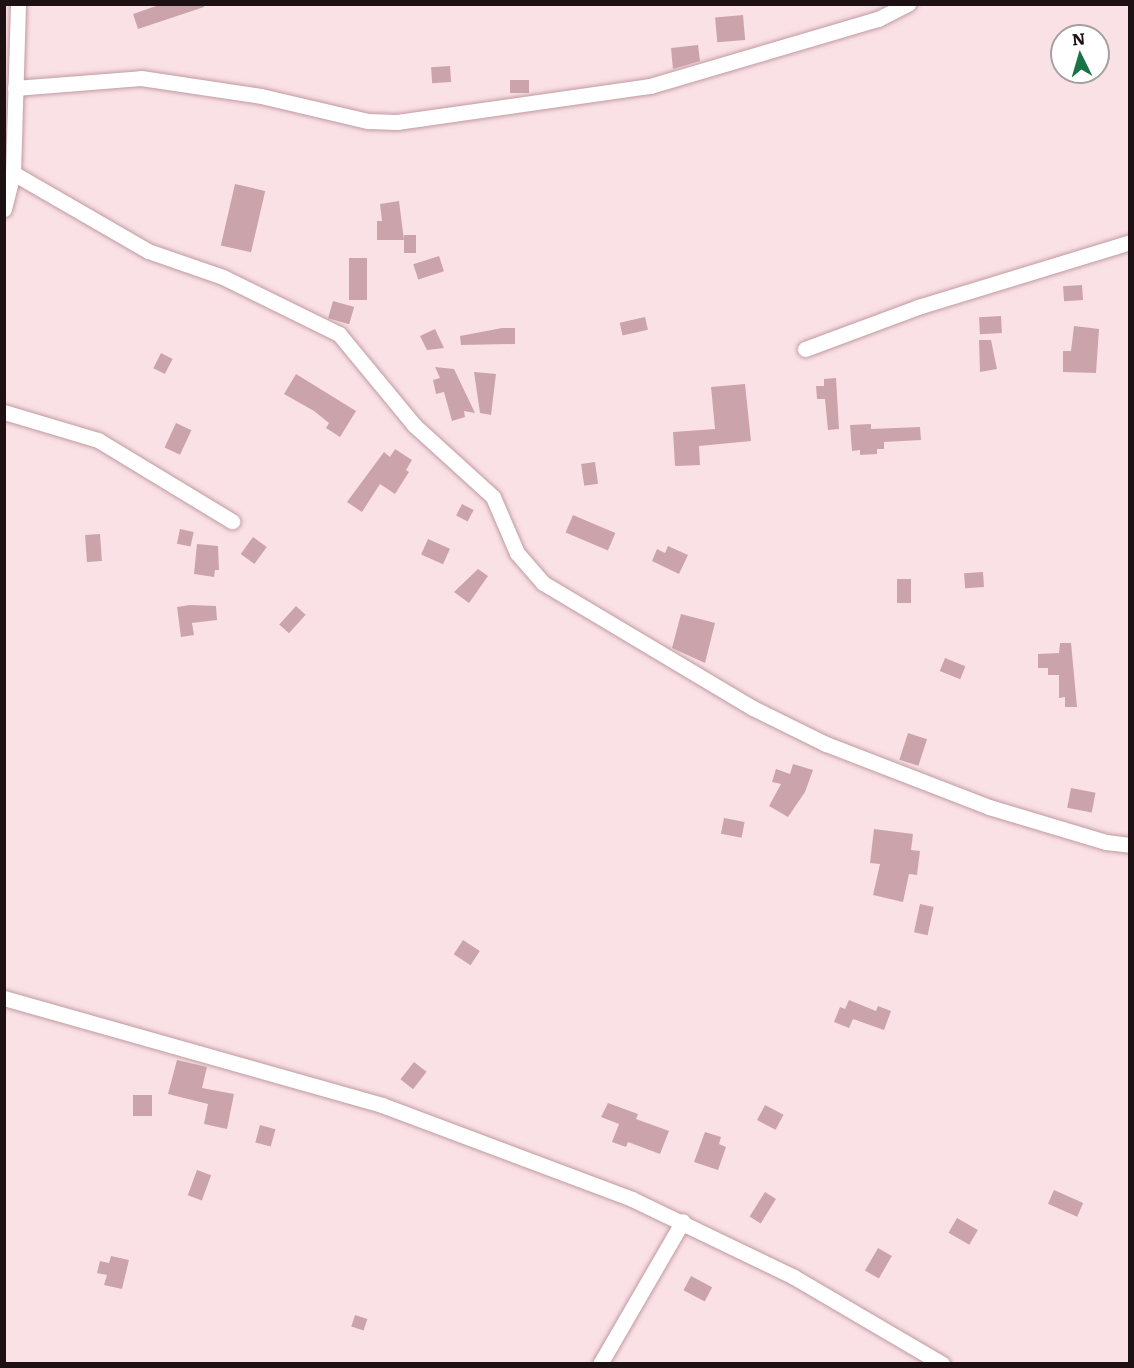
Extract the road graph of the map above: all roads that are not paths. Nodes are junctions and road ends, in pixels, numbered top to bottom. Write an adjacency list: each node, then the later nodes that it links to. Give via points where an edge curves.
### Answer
1 (18, 4): 3 (street)
2 (908, 4): 3 (street, via 878,19 650,86 397,123 368,121 261,96 141,78)
3 (15, 88): 4 (street)
4 (13, 173): 5 (street); 10 (street, via 148,251 223,277 339,334 414,425 493,497 517,554 543,583 753,708 826,744 989,807 1106,842)
5 (4, 209)
6 (1130, 242): 7 (street, via 918,307)
7 (805, 349)
8 (4, 412): 9 (street, via 98,440)
9 (232, 521)
10 (1130, 844)
11 (4, 998): 12 (street, via 382,1105)
12 (683, 1221): 13 (street); 14 (street, via 795,1277)
13 (600, 1364)
14 (942, 1364)

